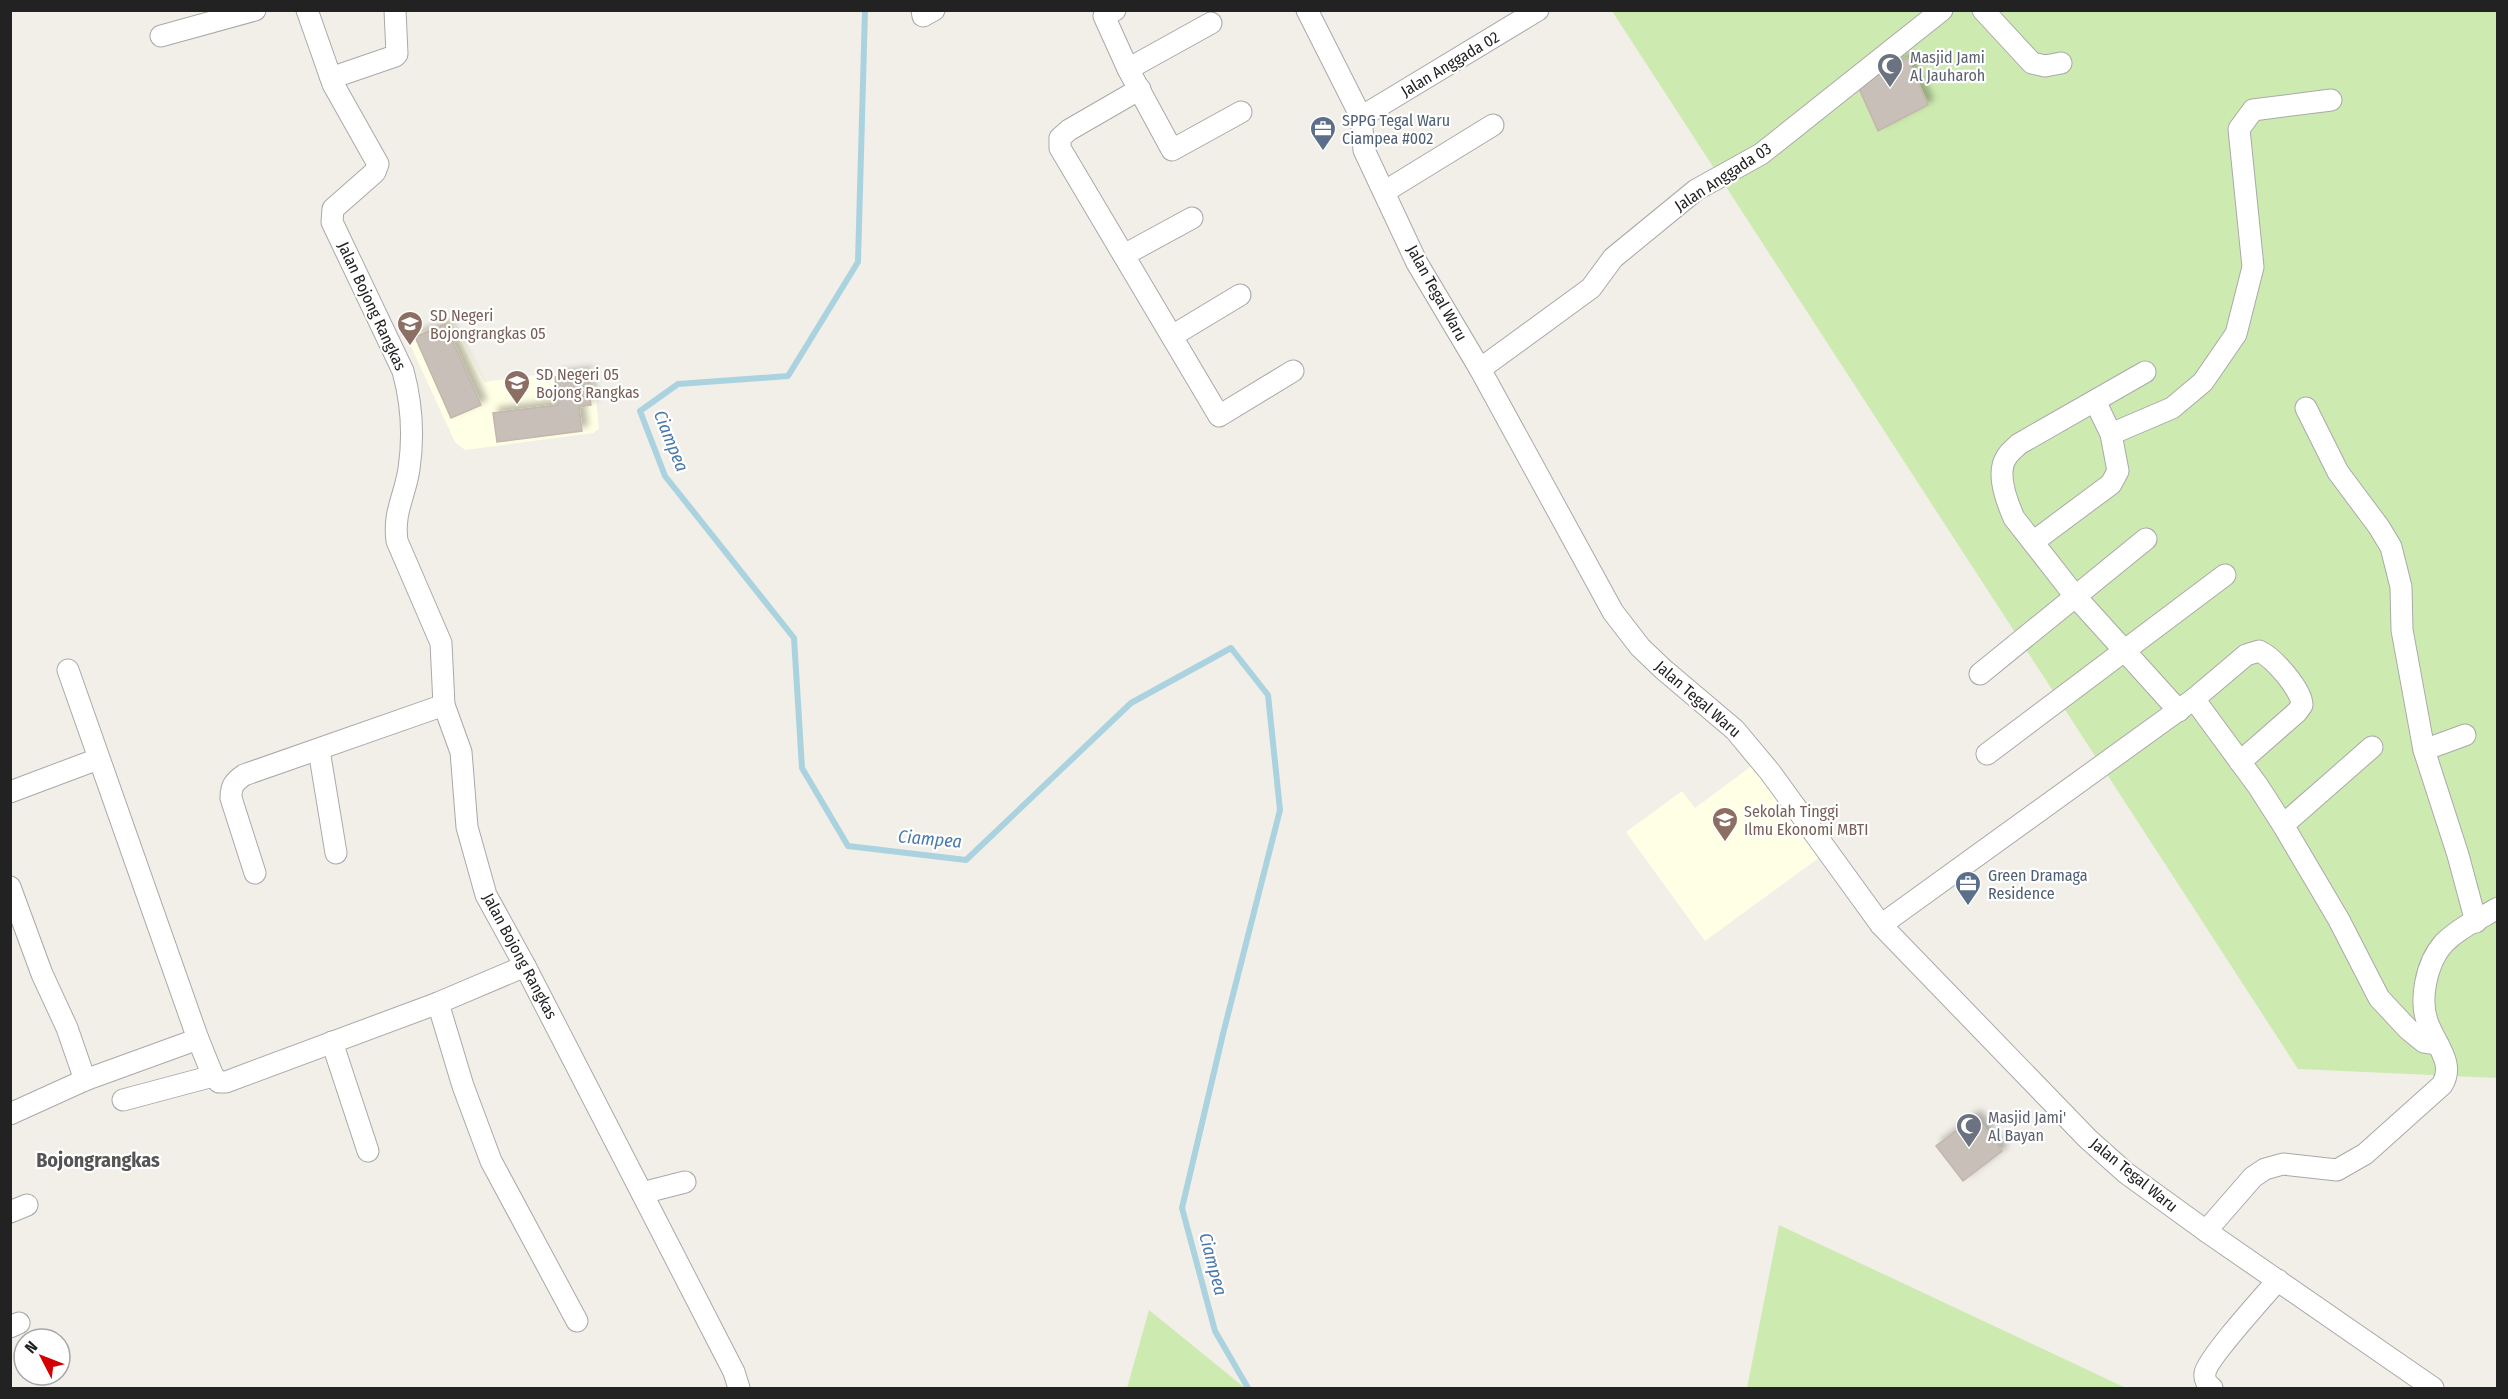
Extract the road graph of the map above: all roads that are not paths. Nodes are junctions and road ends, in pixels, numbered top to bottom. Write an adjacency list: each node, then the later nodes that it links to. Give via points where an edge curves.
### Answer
1 (255, 10): 12 (street)
2 (308, 10): 15 (street, Jalan Bojong Rangkas)
3 (395, 10): 15 (street, via 397,54)
4 (922, 10): 5 (street, via 923,16)
5 (934, 10)
6 (1306, 10): 19 (street, Jalan Tegal Waru)
7 (1538, 10): 19 (street, Jalan Anggada 02)
8 (1942, 10): 26 (street, Jalan Anggada 03, via 1761,154 1696,190 1613,258 1591,288)
9 (1983, 10): 13 (street, via 2032,63)
10 (1107, 12): 14 (street)
11 (1210, 23): 14 (street)
12 (161, 36)
13 (2061, 63)
14 (1128, 69): 16 (street)
15 (331, 78): 39 (street, Jalan Bojong Rangkas, via 378,164 375,172 331,215 408,389 412,430 409,469 395,524 397,541 441,643)
16 (1140, 90): 18 (street, via 1172,150); 23 (street, via 1060,138 1060,148)
17 (2331, 100): 31 (street, via 2253,110 2245,119 2239,129 2253,267 2236,334 2203,382 2172,408)
18 (1241, 112)
19 (1360, 117): 21 (street, Jalan Tegal Waru, via 1364,150)
20 (1493, 125): 21 (street)
21 (1384, 192): 26 (street, Jalan Tegal Waru, via 1418,263)
22 (1192, 218): 23 (street)
23 (1124, 255): 25 (street)
24 (1240, 295): 25 (street)
25 (1172, 336): 27 (street, via 1219,416)
26 (1480, 369): 55 (street, Jalan Tegal Waru, via 1613,612 1647,655 1720,716 1750,747)
27 (1293, 371)
28 (2145, 372): 29 (street)
29 (2095, 401): 31 (street); 33 (street, via 2019,444 2003,464 2007,504)
30 (2306, 408): 44 (street, via 2338,472 2391,547 2401,587 2402,630)
31 (2111, 434): 33 (street, via 2118,471 2111,484)
32 (2146, 540): 35 (street)
33 (2033, 542): 35 (street)
34 (2225, 575): 36 (street)
35 (2075, 596): 36 (street); 38 (street)
36 (2126, 651): 40 (street); 45 (street)
37 (68, 670): 46 (street)
38 (1980, 674)
39 (444, 705): 43 (street); 56 (street, Jalan Bojong Rangkas, via 461,752 467,827 486,895)
40 (2186, 705): 47 (street); 47 (street, via 2246,656 2259,651 2270,657 2300,694 2302,705); 55 (street)
41 (2465, 735): 44 (street)
42 (2372, 747): 49 (street)
43 (319, 750): 50 (street); 51 (street, via 235,781 231,798)
44 (2424, 750): 54 (street)
45 (1987, 754)
46 (98, 759): 48 (street); 58 (street)
47 (2240, 762): 49 (street)
48 (10, 792)
49 (2283, 825): 60 (street, via 2379,998 2424,1042)
50 (336, 853)
51 (255, 873)
52 (10, 887): 62 (street)
53 (2498, 908): 54 (street)
54 (2476, 921): 60 (street, via 2445,942 2429,973 2424,1009)
55 (1881, 925): 68 (street, Jalan Tegal Waru, via 2088,1139 2126,1173)
56 (525, 966): 57 (street); 67 (street, Jalan Bojong Rangkas)
57 (438, 1003): 59 (street); 70 (street, via 491,1161)
58 (198, 1039): 61 (street); 62 (street)
59 (332, 1042): 61 (street, via 226,1082); 65 (street)
60 (2438, 1044): 68 (street, via 2448,1076 2365,1154 2337,1170 2283,1164 2265,1169 2253,1177)
61 (213, 1076): 63 (street)
62 (85, 1080): 64 (street)
63 (123, 1100)
64 (10, 1114)
65 (368, 1151)
66 (685, 1182): 67 (street)
67 (642, 1193): 71 (street, Jalan Bojong Rangkas)
68 (2206, 1232): 69 (street, Jalan Tegal Waru)
69 (2278, 1280): 72 (street, via 2211,1359 2204,1374); 73 (street, Jalan Tegal Waru)
70 (577, 1321)
71 (740, 1389)
72 (2212, 1389)
73 (2433, 1389)

